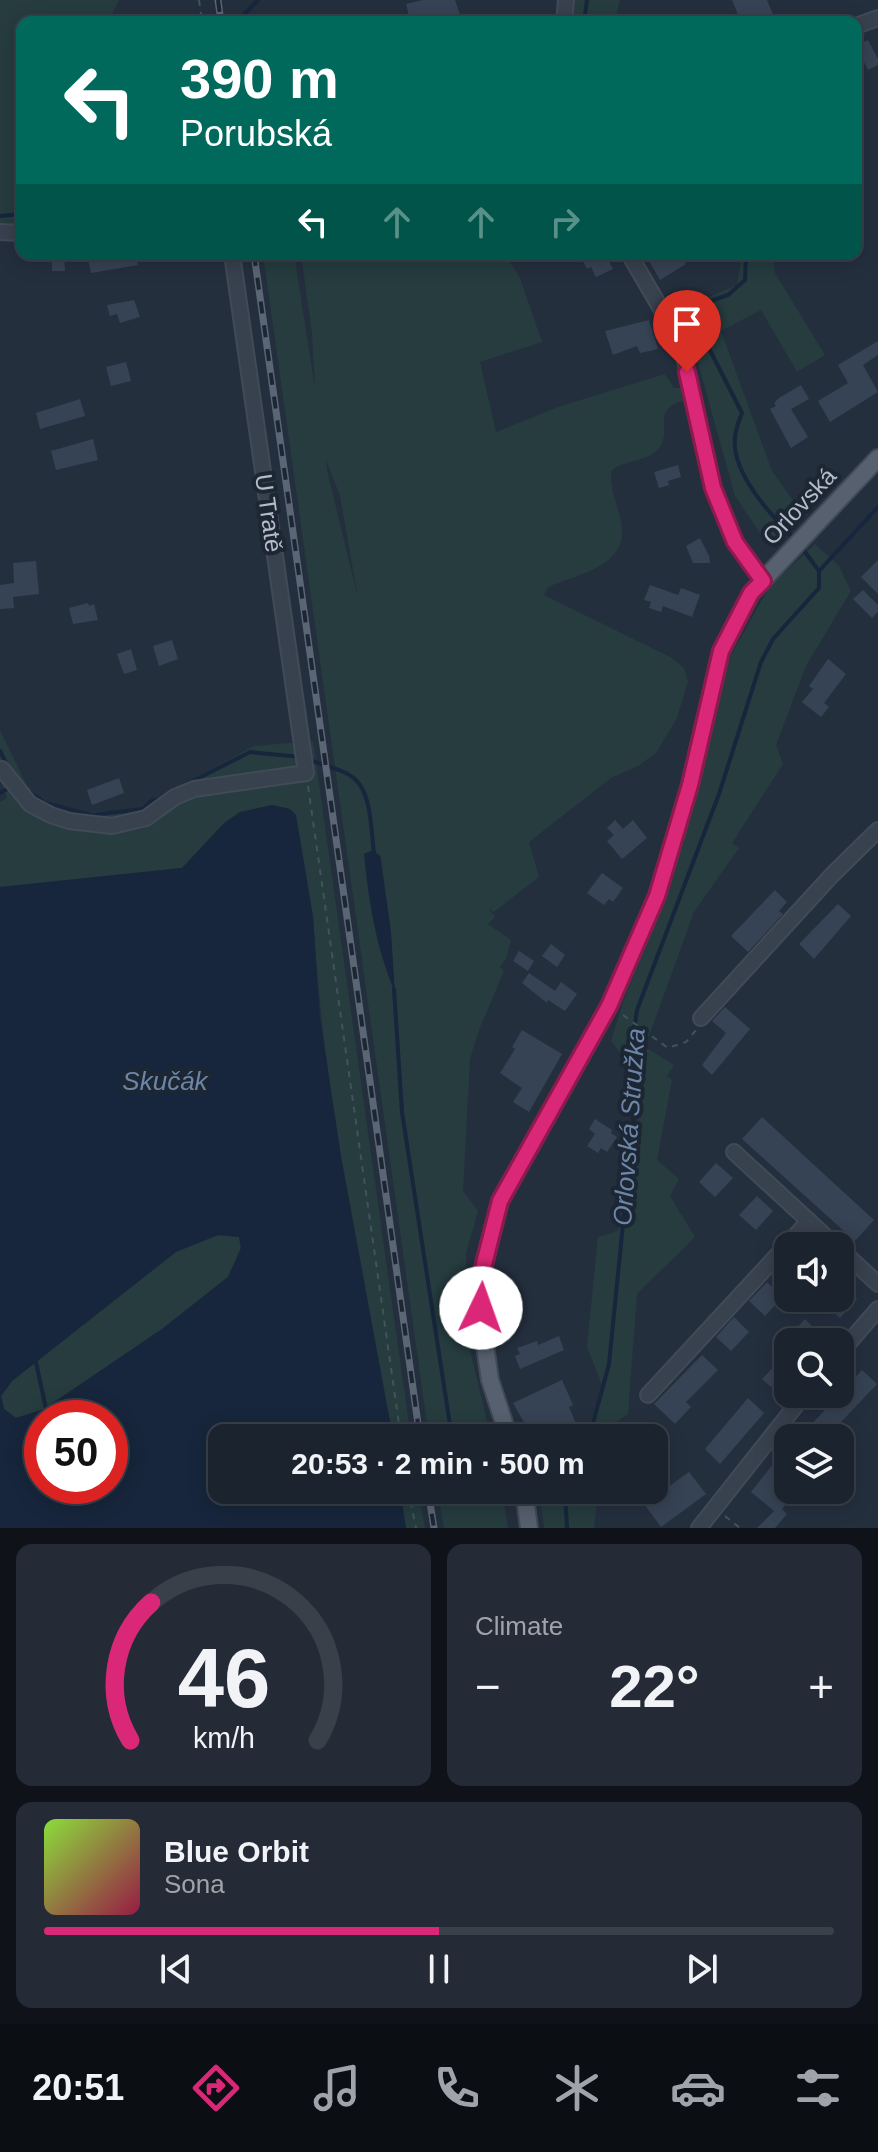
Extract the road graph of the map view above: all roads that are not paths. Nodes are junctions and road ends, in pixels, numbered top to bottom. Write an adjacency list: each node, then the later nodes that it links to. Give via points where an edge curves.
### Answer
1 (233, 260): 5 (street, U Tratě, via 306,770 194,789 146,818 112,826 51,815 30,804)
2 (633, 260): 4 (street, via 681,343 713,488 735,542)
3 (878, 458): 4 (main road, Orlovská)
4 (763, 581): 17 (main road, Orlovská, via 751,593 721,651 657,896 609,1006 500,1201 479,1284 490,1380)
5 (6, 773)
6 (878, 830): 7 (street)
7 (701, 1018)
8 (734, 1152): 9 (street)
9 (809, 1221): 10 (street); 15 (street)
10 (821, 1232)
11 (854, 1262): 12 (street)
12 (878, 1284)
13 (878, 1309): 14 (street)
14 (854, 1337)
15 (648, 1395)
16 (794, 1408): 20 (street)
17 (504, 1424)
18 (526, 1504): 19 (main road)
19 (529, 1528)
20 (699, 1528)

